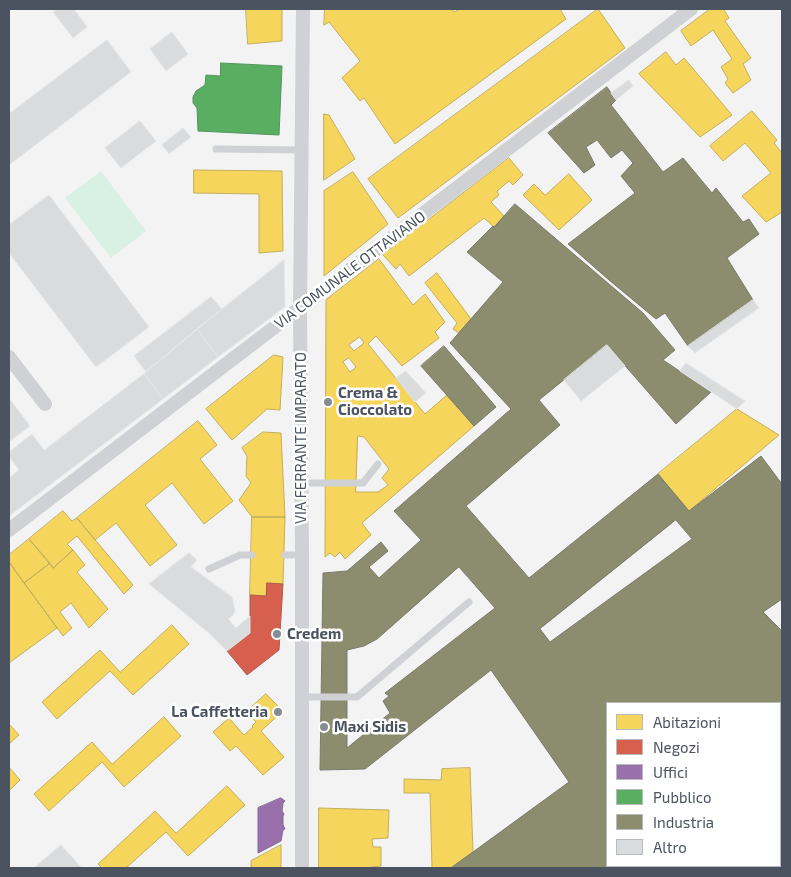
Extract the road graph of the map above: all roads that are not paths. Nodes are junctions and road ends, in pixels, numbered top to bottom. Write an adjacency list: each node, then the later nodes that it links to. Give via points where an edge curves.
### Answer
1 (304, 9): 4 (street, VIA FERRANTE IMPARATO)
2 (691, 9): 5 (street, VIA COMUNALE OTTAVIANO)
3 (216, 148): 4 (lane)
4 (302, 150): 5 (street, VIA FERRANTE IMPARATO)
5 (300, 308): 9 (street, VIA FERRANTE IMPARATO); 10 (street, VIA COMUNALE OTTAVIANO)
6 (9, 356): 7 (street)
7 (45, 404)
8 (378, 464): 9 (lane, via 362,483)
9 (302, 483): 13 (street, VIA FERRANTE IMPARATO)
10 (9, 530)
11 (252, 555): 14 (lane, via 240,555)
12 (284, 555): 13 (lane)
13 (302, 555): 16 (street, VIA FERRANTE IMPARATO)
14 (209, 570)
15 (469, 602): 16 (lane, via 357,697)
16 (302, 697): 17 (street, VIA FERRANTE IMPARATO)
17 (302, 868)

